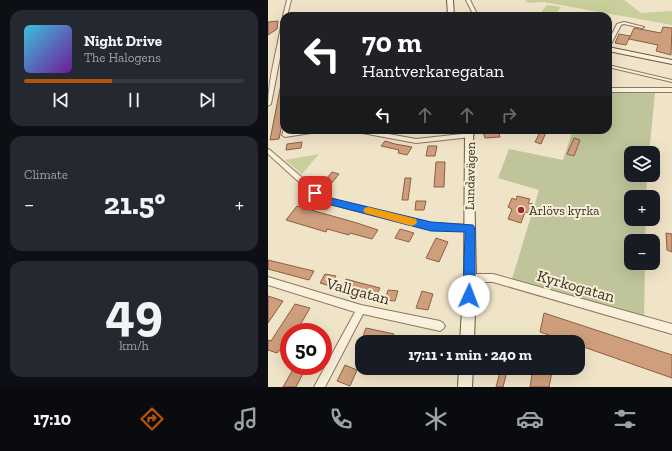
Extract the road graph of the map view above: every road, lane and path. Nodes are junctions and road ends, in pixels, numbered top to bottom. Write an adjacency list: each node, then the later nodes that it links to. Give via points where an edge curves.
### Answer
1 (289, 0): 4 (street)
2 (450, 0): 5 (main road)
3 (468, 0): 6 (street)
4 (286, 12)
5 (451, 12)
6 (474, 12)
7 (642, 27): 8 (street, via 619,24)
8 (612, 38)
9 (280, 47): 16 (street)
10 (612, 50): 11 (main road)
11 (672, 62)
12 (612, 67): 13 (street)
13 (672, 81)
14 (612, 90): 15 (street)
15 (672, 90)
16 (268, 104)
17 (378, 134): 18 (street, via 416,141)
18 (463, 134)
19 (470, 134): 21 (main road, Lundavägen)
20 (268, 151): 21 (street, via 324,200 431,226)
21 (470, 228): 22 (main road, Lundavägen)
22 (470, 278): 26 (street, Kyrkogatan, via 493,278); 27 (main road, Lundavägen)
23 (268, 281): 24 (street, Vallgatan)
24 (361, 310): 25 (street, Vallgatan); 29 (street)
25 (440, 326)
26 (672, 329)
27 (467, 335)
28 (465, 375): 30 (main road)
29 (319, 387)
30 (464, 387)

